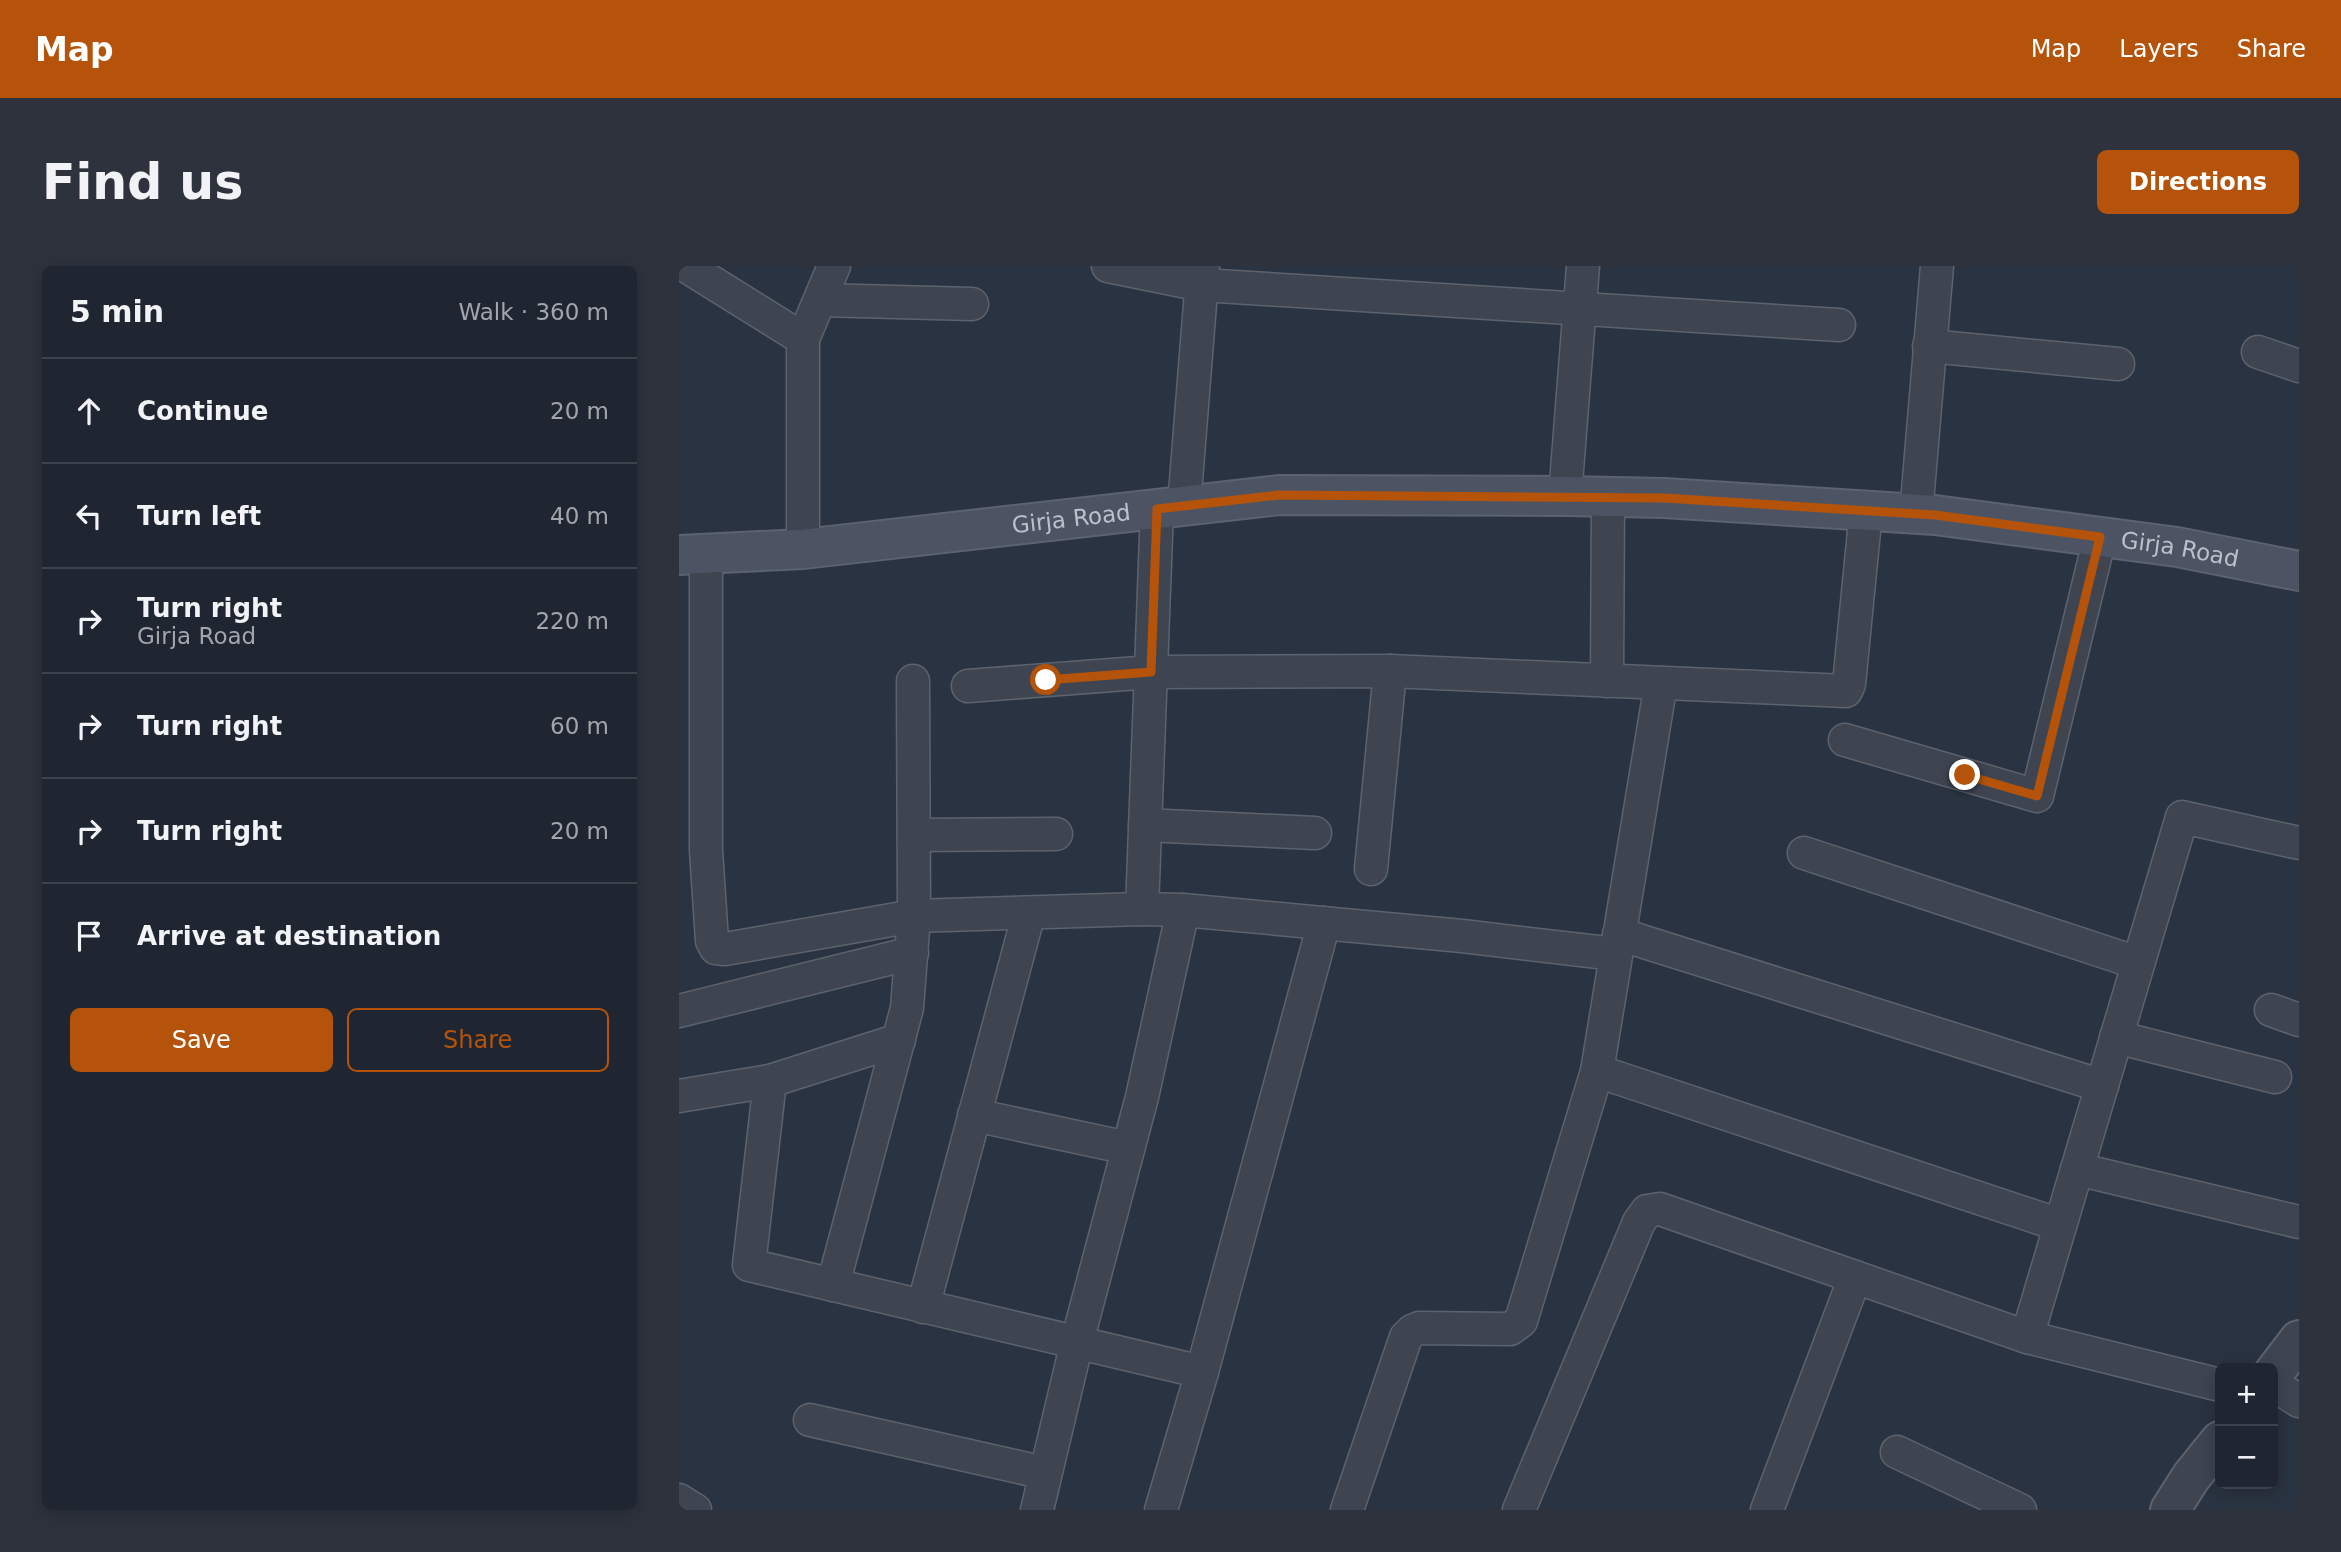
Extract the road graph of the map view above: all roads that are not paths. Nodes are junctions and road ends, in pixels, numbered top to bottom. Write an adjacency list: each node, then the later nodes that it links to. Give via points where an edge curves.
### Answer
1 (686, 266): 11 (street)
2 (834, 266): 7 (street)
3 (1108, 266): 6 (street)
4 (1583, 266): 9 (street)
5 (1937, 266): 12 (street)
6 (1203, 275): 9 (street); 18 (street)
7 (820, 300): 8 (street); 11 (street)
8 (972, 304)
9 (1580, 307): 10 (street); 16 (street)
10 (1839, 326)
11 (803, 339): 22 (street)
12 (1929, 346): 14 (street); 20 (street)
13 (2258, 352): 15 (street)
14 (2118, 364)
15 (2299, 366)
16 (1565, 496): 17 (main road, Girja Road); 18 (main road, Girja Road, via 1279,495)
17 (1608, 497): 19 (main road, Girja Road); 28 (street)
18 (1171, 507): 22 (main road, Girja Road); 26 (street)
19 (1866, 511): 20 (main road, Girja Road); 29 (street, via 1846,691)
20 (1916, 514): 21 (main road, Girja Road)
21 (2100, 537): 24 (main road, Girja Road); 31 (street, via 2037,796)
22 (803, 549): 23 (main road, Girja Road)
23 (692, 555): 37 (street)
24 (2299, 571)
25 (1390, 671): 26 (street); 28 (street); 39 (street)
26 (1151, 672): 30 (street); 32 (street)
27 (913, 681): 35 (street)
28 (1607, 681): 29 (street)
29 (1661, 683): 45 (street)
30 (968, 686)
31 (1845, 740)
32 (1145, 825): 33 (street); 40 (street)
33 (1315, 833)
34 (1056, 834): 35 (street)
35 (914, 835): 43 (street)
36 (2299, 843): 47 (street, via 2182,817)
37 (693, 850): 43 (street, via 716,948)
38 (1804, 853): 47 (street)
39 (1371, 869)
40 (1143, 909): 41 (street); 42 (street)
41 (1183, 910): 44 (street); 57 (street)
42 (1029, 912): 43 (street); 56 (street)
43 (914, 916): 46 (street)
44 (1325, 923): 45 (street); 68 (street)
45 (1617, 944): 51 (street); 54 (street)
46 (912, 953): 48 (street); 50 (street, via 907,1008)
47 (2138, 964): 49 (street)
48 (679, 1011)
49 (2116, 1037): 52 (street); 54 (street)
50 (898, 1040): 53 (street); 62 (street)
51 (1597, 1071): 60 (street); 80 (street, via 1521,1321 1510,1329 1419,1328 1406,1337)
52 (2275, 1077)
53 (770, 1082): 55 (street); 62 (street, via 749,1265)
54 (2102, 1086): 58 (street)
55 (679, 1096)
56 (974, 1115): 57 (street); 63 (street)
57 (1128, 1148): 66 (street)
58 (2077, 1169): 59 (street); 60 (street)
59 (2299, 1222)
60 (2060, 1225): 64 (street)
61 (1855, 1277): 64 (street); 81 (street, via 1660,1209 1647,1211); 82 (street)
62 (833, 1285): 63 (street)
63 (923, 1307): 66 (street)
64 (2027, 1337): 69 (street)
65 (2299, 1340): 67 (street)
66 (1077, 1342): 68 (street); 75 (street)
67 (2278, 1367)
68 (1202, 1371): 79 (street)
69 (2215, 1384)
70 (2278, 1387): 71 (street)
71 (2299, 1401)
72 (810, 1420): 75 (street)
73 (2215, 1447): 84 (street)
74 (1897, 1452): 83 (street)
75 (1045, 1473): 78 (street)
76 (679, 1500): 77 (street)
77 (695, 1510)
78 (1037, 1510)
79 (1161, 1510)
80 (1347, 1510)
81 (1519, 1510)
82 (1767, 1510)
83 (2020, 1510)
84 (2170, 1510)

